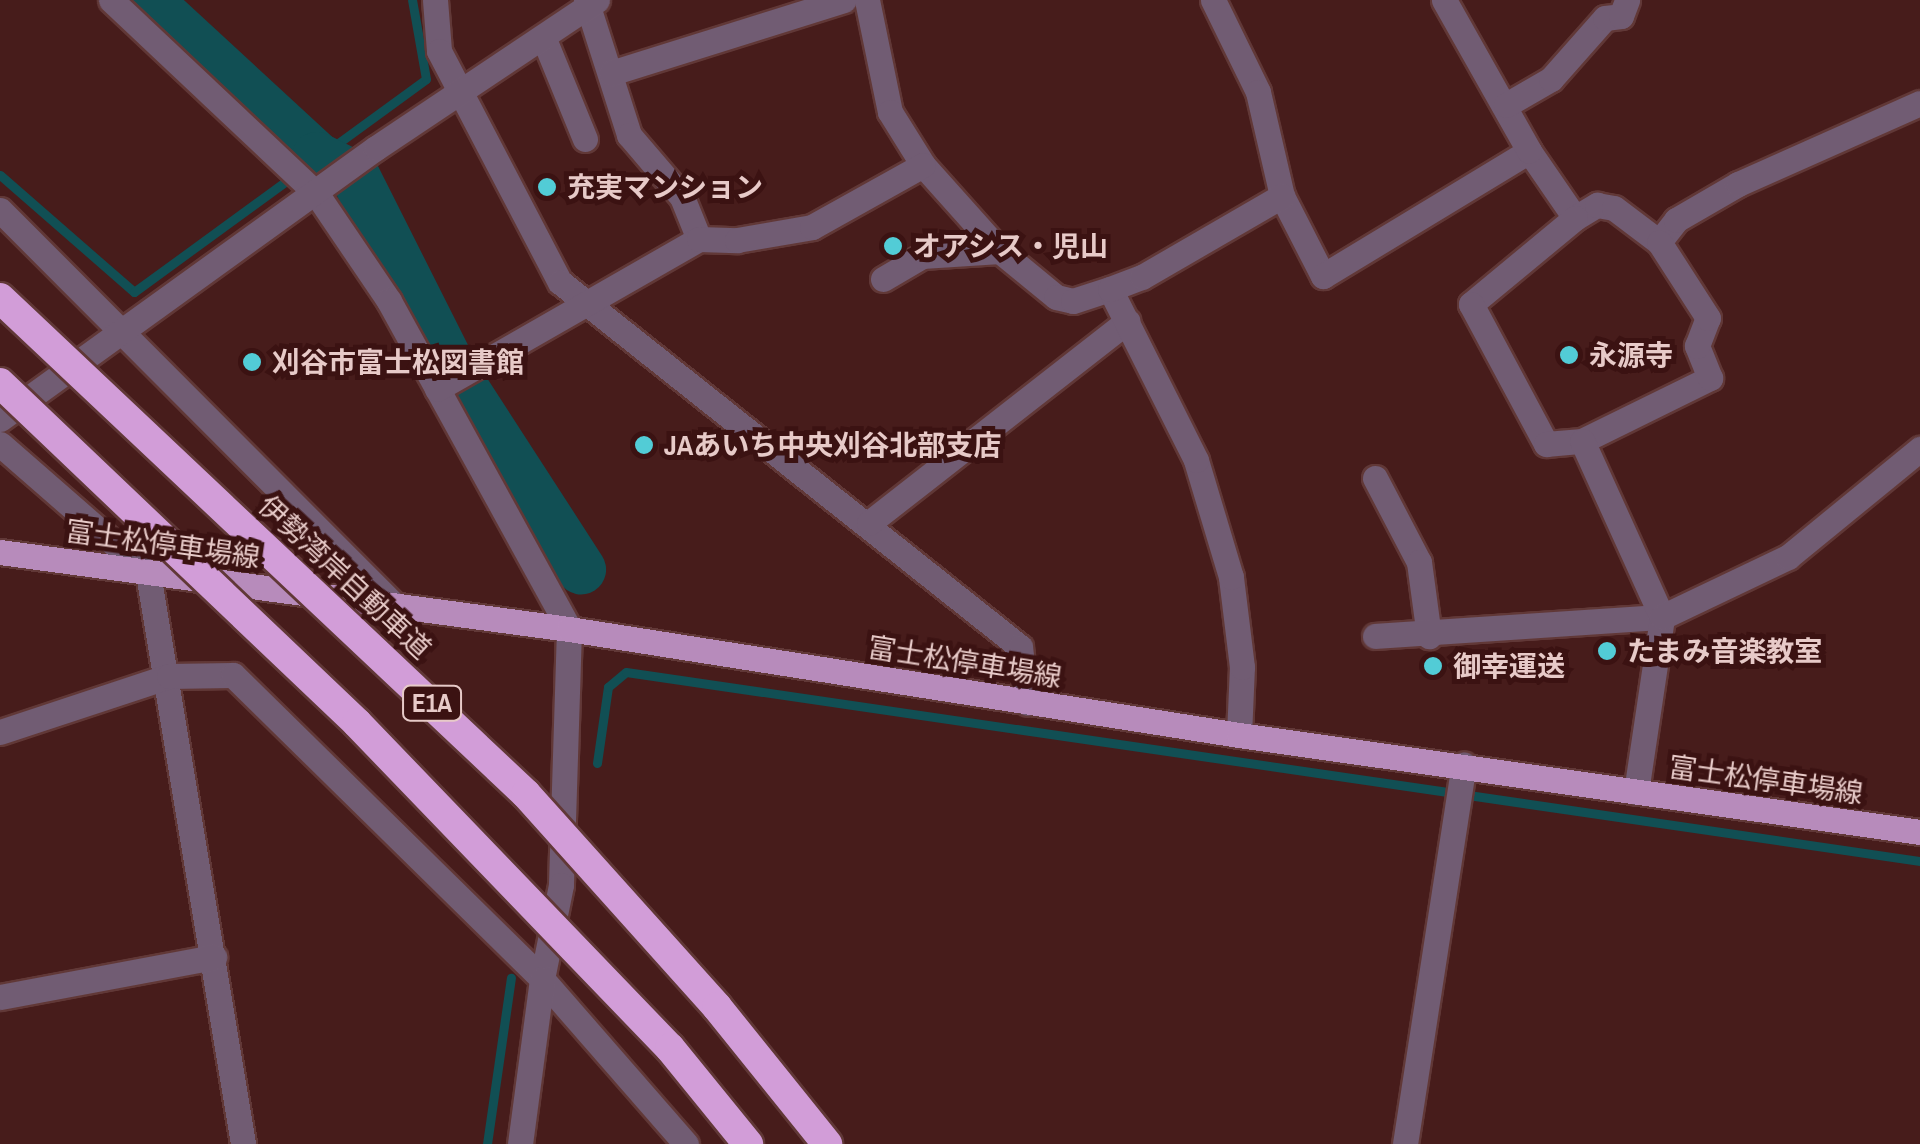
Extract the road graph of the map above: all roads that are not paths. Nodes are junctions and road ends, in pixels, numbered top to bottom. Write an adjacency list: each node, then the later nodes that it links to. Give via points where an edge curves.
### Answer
1 (111, 0): 17 (street)
2 (435, 0): 11 (street, via 439,52)
3 (844, 0): 10 (street)
4 (868, 0): 16 (street, via 890,112)
5 (1213, 0): 18 (street, via 1258,92)
6 (1444, 0): 13 (street)
7 (1627, 0): 13 (street, via 1621,16 1605,18 1551,79)
8 (590, 2): 9 (street); 10 (street)
9 (544, 39): 11 (street); 14 (street)
10 (612, 73): 21 (street, via 628,135 682,197)
11 (460, 94): 17 (street); 27 (street, via 560,282)
12 (1920, 102): 22 (street, via 1738,184 1676,220)
13 (1506, 105): 15 (street)
14 (585, 139)
15 (1530, 152): 18 (street, via 1324,276); 20 (street)
16 (923, 165): 21 (street, via 812,227); 23 (street)
17 (316, 194): 29 (street); 31 (street)
18 (1282, 196): 25 (street, via 1142,278)
19 (0, 210): 29 (street)
20 (1574, 218): 22 (street, via 1597,206 1614,208); 33 (street, via 1472,304 1546,444)
21 (699, 239): 27 (street)
22 (1660, 242): 33 (street, via 1708,318 1697,346 1710,378)
23 (1000, 251): 24 (street, via 922,256); 25 (street, via 1056,297 1074,301)
24 (883, 279)
25 (1110, 289): 28 (street)
26 (0, 298): 59 (highway, 伊勢湾岸自動車道 / E1A, bridge, via 526,794 718,1008)
27 (586, 302): 31 (street); 37 (street)
28 (1128, 321): 37 (street); 48 (street, via 1196,460 1231,577 1242,666)
29 (120, 334): 32 (street); 40 (street)
30 (0, 384): 58 (highway, E1A, bridge, via 357,723 670,1048)
31 (444, 388): 42 (street)
32 (0, 420)
33 (1582, 440): 41 (street)
34 (0, 444): 39 (street)
35 (1920, 449): 41 (street, via 1788,557)
36 (1375, 478): 44 (street, via 1418,562)
37 (869, 523): 46 (street, via 1020,647)
38 (0, 552): 39 (main road, 富士松停車場線)
39 (148, 573): 40 (main road, 富士松停車場線); 45 (street)
40 (393, 604): 42 (main road, 富士松停車場線)
41 (1662, 616): 44 (street); 50 (street)
42 (569, 629): 46 (main road, 富士松停車場線); 53 (street, via 567,816)
43 (1375, 636): 44 (street)
44 (1429, 636)
45 (169, 676): 47 (street); 52 (street); 53 (street, via 233,676)
46 (1027, 702): 48 (main road, 富士松停車場線)
47 (0, 732)
48 (1238, 734): 49 (main road, 富士松停車場線)
49 (1463, 771): 50 (main road, 富士松停車場線); 60 (street)
50 (1636, 792): 51 (main road, 富士松停車場線)
51 (1920, 832)
52 (214, 957): 54 (street); 56 (street)
53 (542, 979): 55 (street); 57 (street)
54 (0, 996)
55 (526, 1143)
56 (242, 1144)
57 (686, 1144)
58 (748, 1144)
59 (827, 1144)
60 (1405, 1144)

